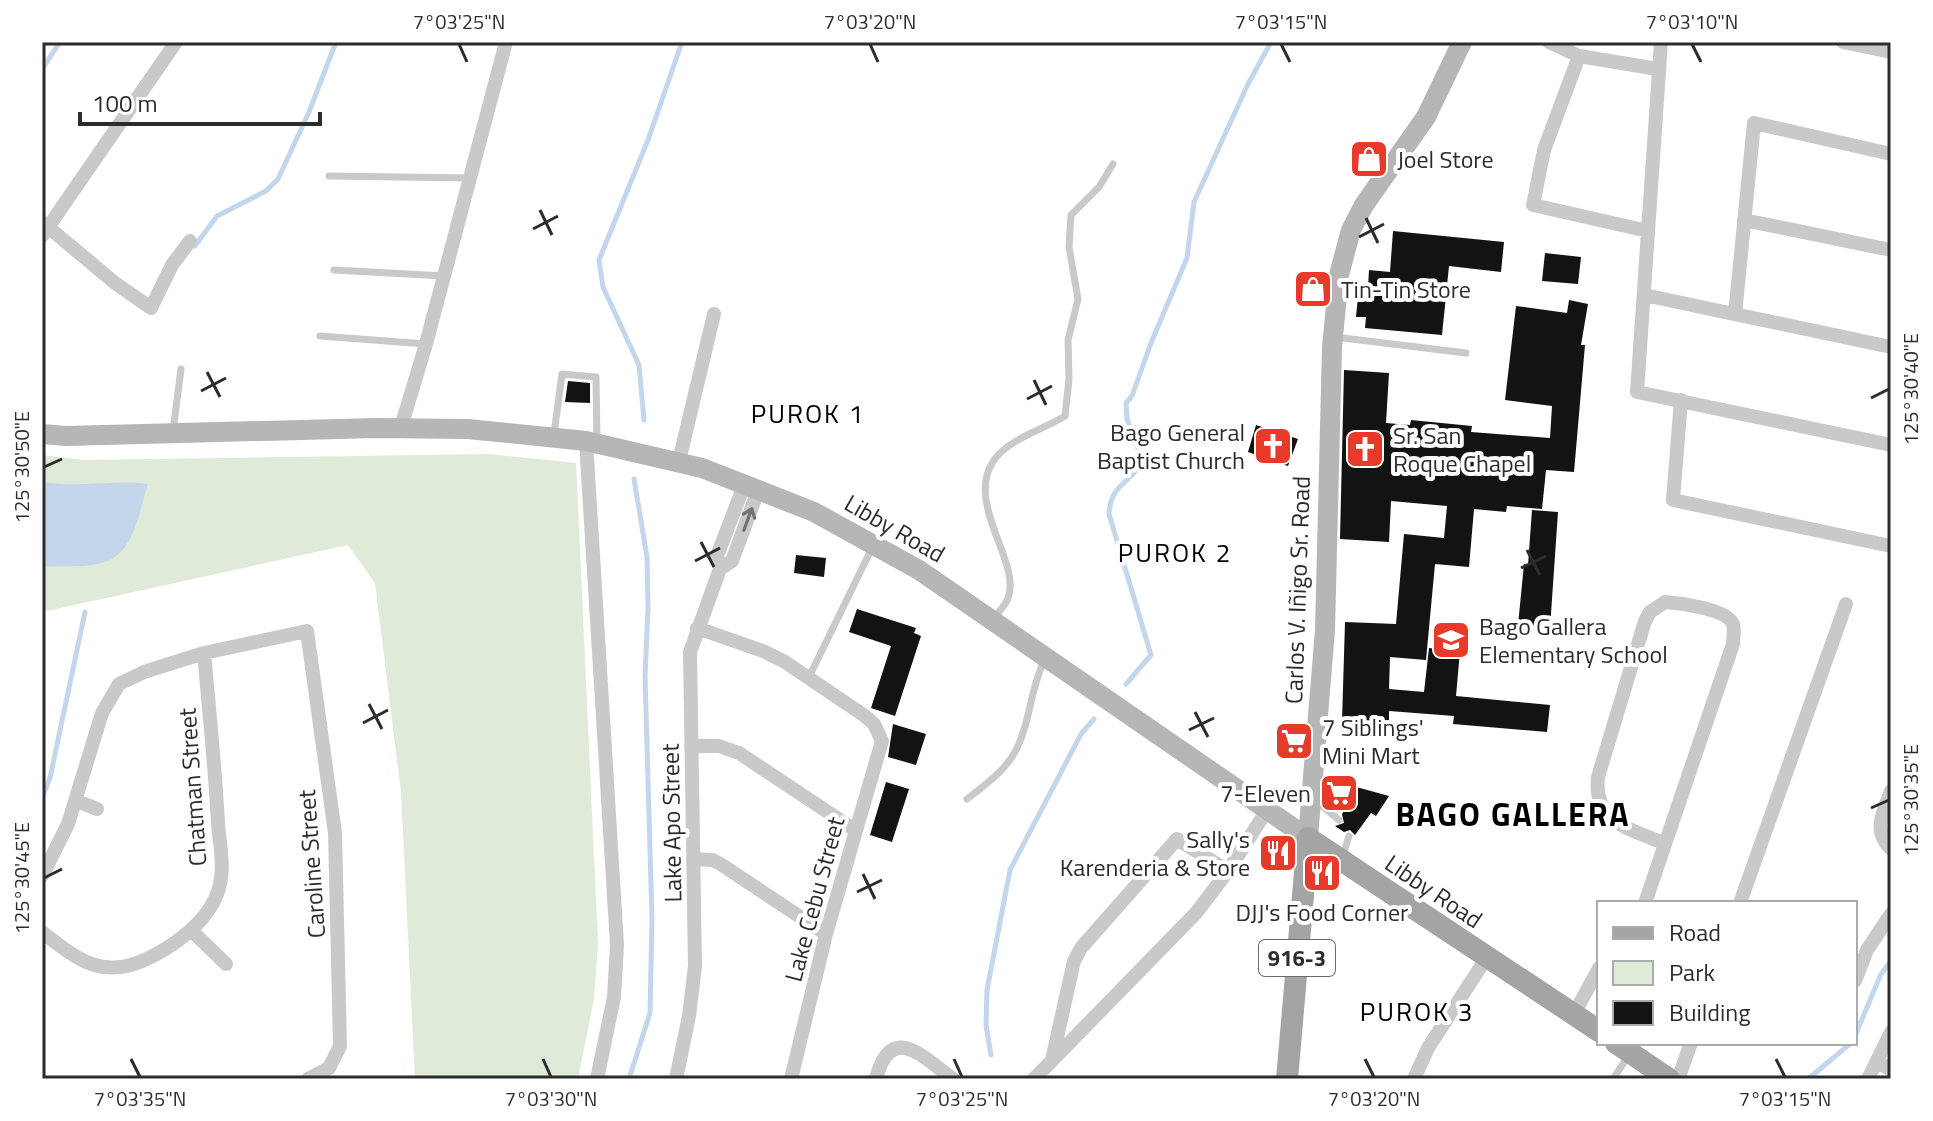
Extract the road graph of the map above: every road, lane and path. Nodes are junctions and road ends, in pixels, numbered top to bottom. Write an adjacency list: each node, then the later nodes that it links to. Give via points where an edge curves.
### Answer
1 (176, 42): 15 (street)
2 (506, 42): 13 (street)
3 (1462, 42): 25 (main road, Carlos V. Iñigo Sr. Road, via 1426,117 1351,230)
4 (1549, 42): 8 (street)
5 (1661, 42): 9 (street)
6 (1843, 42): 7 (street)
7 (1887, 48)
8 (1579, 56): 9 (street); 16 (street, via 1544,150 1533,205)
9 (1658, 69): 16 (street)
10 (1891, 154): 14 (street, via 1754,123)
11 (1113, 164): 42 (lane, via 1071,215 1069,247 1078,299 1068,340 1065,416 1021,437 999,454 987,475 994,535 1011,576 1009,598)
12 (329, 176): 13 (lane)
13 (470, 178): 20 (street)
14 (1744, 220): 18 (street); 23 (street)
15 (44, 228): 17 (street, via 151,308)
16 (1648, 231): 21 (street)
17 (190, 241)
18 (1891, 250)
19 (334, 270): 20 (lane)
20 (444, 276): 26 (street)
21 (1644, 295): 23 (street); 30 (street, via 1637,392)
22 (714, 314): 37 (street)
23 (1735, 314): 27 (street)
24 (320, 336): 26 (lane)
25 (1332, 336): 28 (lane); 49 (main road, Carlos V. Iñigo Sr. Road, via 1325,630)
26 (426, 344): 31 (street)
27 (1891, 347)
28 (1466, 353)
29 (181, 369): 32 (lane)
30 (1681, 400): 36 (street); 40 (street, via 1673,500)
31 (401, 427): 32 (main road, Libby Road); 34 (main road, Libby Road)
32 (173, 433): 33 (main road, Libby Road)
33 (42, 434)
34 (554, 437): 35 (main road, Libby Road); 35 (lane, via 562,374 596,377)
35 (591, 442): 37 (main road, Libby Road); 84 (street, via 617,945 614,997)
36 (1891, 445)
37 (679, 461): 38 (main road, Libby Road)
38 (752, 486): 39 (main road, Libby Road); 43 (street, Lake Apo Street, via 732,561 720,569)
39 (874, 544): 42 (main road, Libby Road); 46 (lane)
40 (1891, 546)
41 (1846, 604): 65 (street)
42 (993, 620): 45 (main road, Libby Road)
43 (697, 628): 46 (street, via 763,651); 47 (street, Lake Apo Street, via 690,652)
44 (204, 653): 51 (street, via 119,684 102,713); 67 (street, Chatman Street, via 221,878 206,914); 83 (street, Caroline Street, via 307,631 335,833 340,1046 329,1068)
45 (1046, 657): 50 (lane, via 1016,751); 53 (main road, Libby Road)
46 (809, 677): 55 (street, Lake Cebu Street, via 865,716 882,741)
47 (691, 746): 55 (street, via 719,746 739,753); 60 (street, Lake Apo Street)
48 (1891, 791): 59 (street, via 1880,821 1881,836)
49 (1311, 797): 54 (lane); 57 (main road, Carlos V. Iñigo Sr. Road)
50 (967, 799)
51 (77, 801): 52 (street); 63 (street)
52 (97, 809)
53 (1267, 810): 57 (main road, Libby Road); 62 (street)
54 (1339, 820)
55 (855, 830): 69 (street, Lake Cebu Street)
56 (1349, 836): 61 (lane)
57 (1308, 838): 61 (main road, Libby Road); 90 (main road, 916-3)
58 (1665, 844): 58 (street, via 1734,632 1722,614 1665,602 1645,621 1596,794 1606,816); 64 (street)
59 (1891, 849)
60 (693, 859): 69 (street, via 722,865); 85 (street, Lake Apo Street, via 694,978)
61 (1342, 860): 71 (main road, Libby Road)
62 (1228, 871): 80 (street, via 1196,913); 80 (street, via 1177,839 1081,948)
63 (42, 876)
64 (1646, 901)
65 (1741, 901)
66 (1891, 914): 70 (street)
67 (191, 930): 68 (street, Chatman Street, via 170,947 121,968 91,966); 72 (street)
68 (42, 932)
69 (826, 934): 86 (street, Lake Cebu Street)
70 (1861, 946): 73 (street)
71 (1487, 957): 75 (main road, Libby Road); 91 (street)
72 (226, 964)
73 (1857, 969)
74 (1597, 972): 75 (street)
75 (1574, 1014): 76 (main road, Libby Road)
76 (1597, 1030)
77 (1891, 1032): 81 (street)
78 (1690, 1045): 94 (street)
79 (1623, 1048): 92 (lane); 93 (main road)
80 (1052, 1060): 89 (street)
81 (1877, 1061): 82 (street); 95 (street)
82 (1891, 1070)
83 (308, 1079)
84 (597, 1079)
85 (676, 1079)
86 (791, 1079)
87 (876, 1079): 88 (street, via 885,1054 904,1047)
88 (953, 1079)
89 (1034, 1079)
90 (1287, 1079)
91 (1414, 1079)
92 (1613, 1079)
93 (1669, 1079)
94 (1678, 1079)
95 (1868, 1079)

